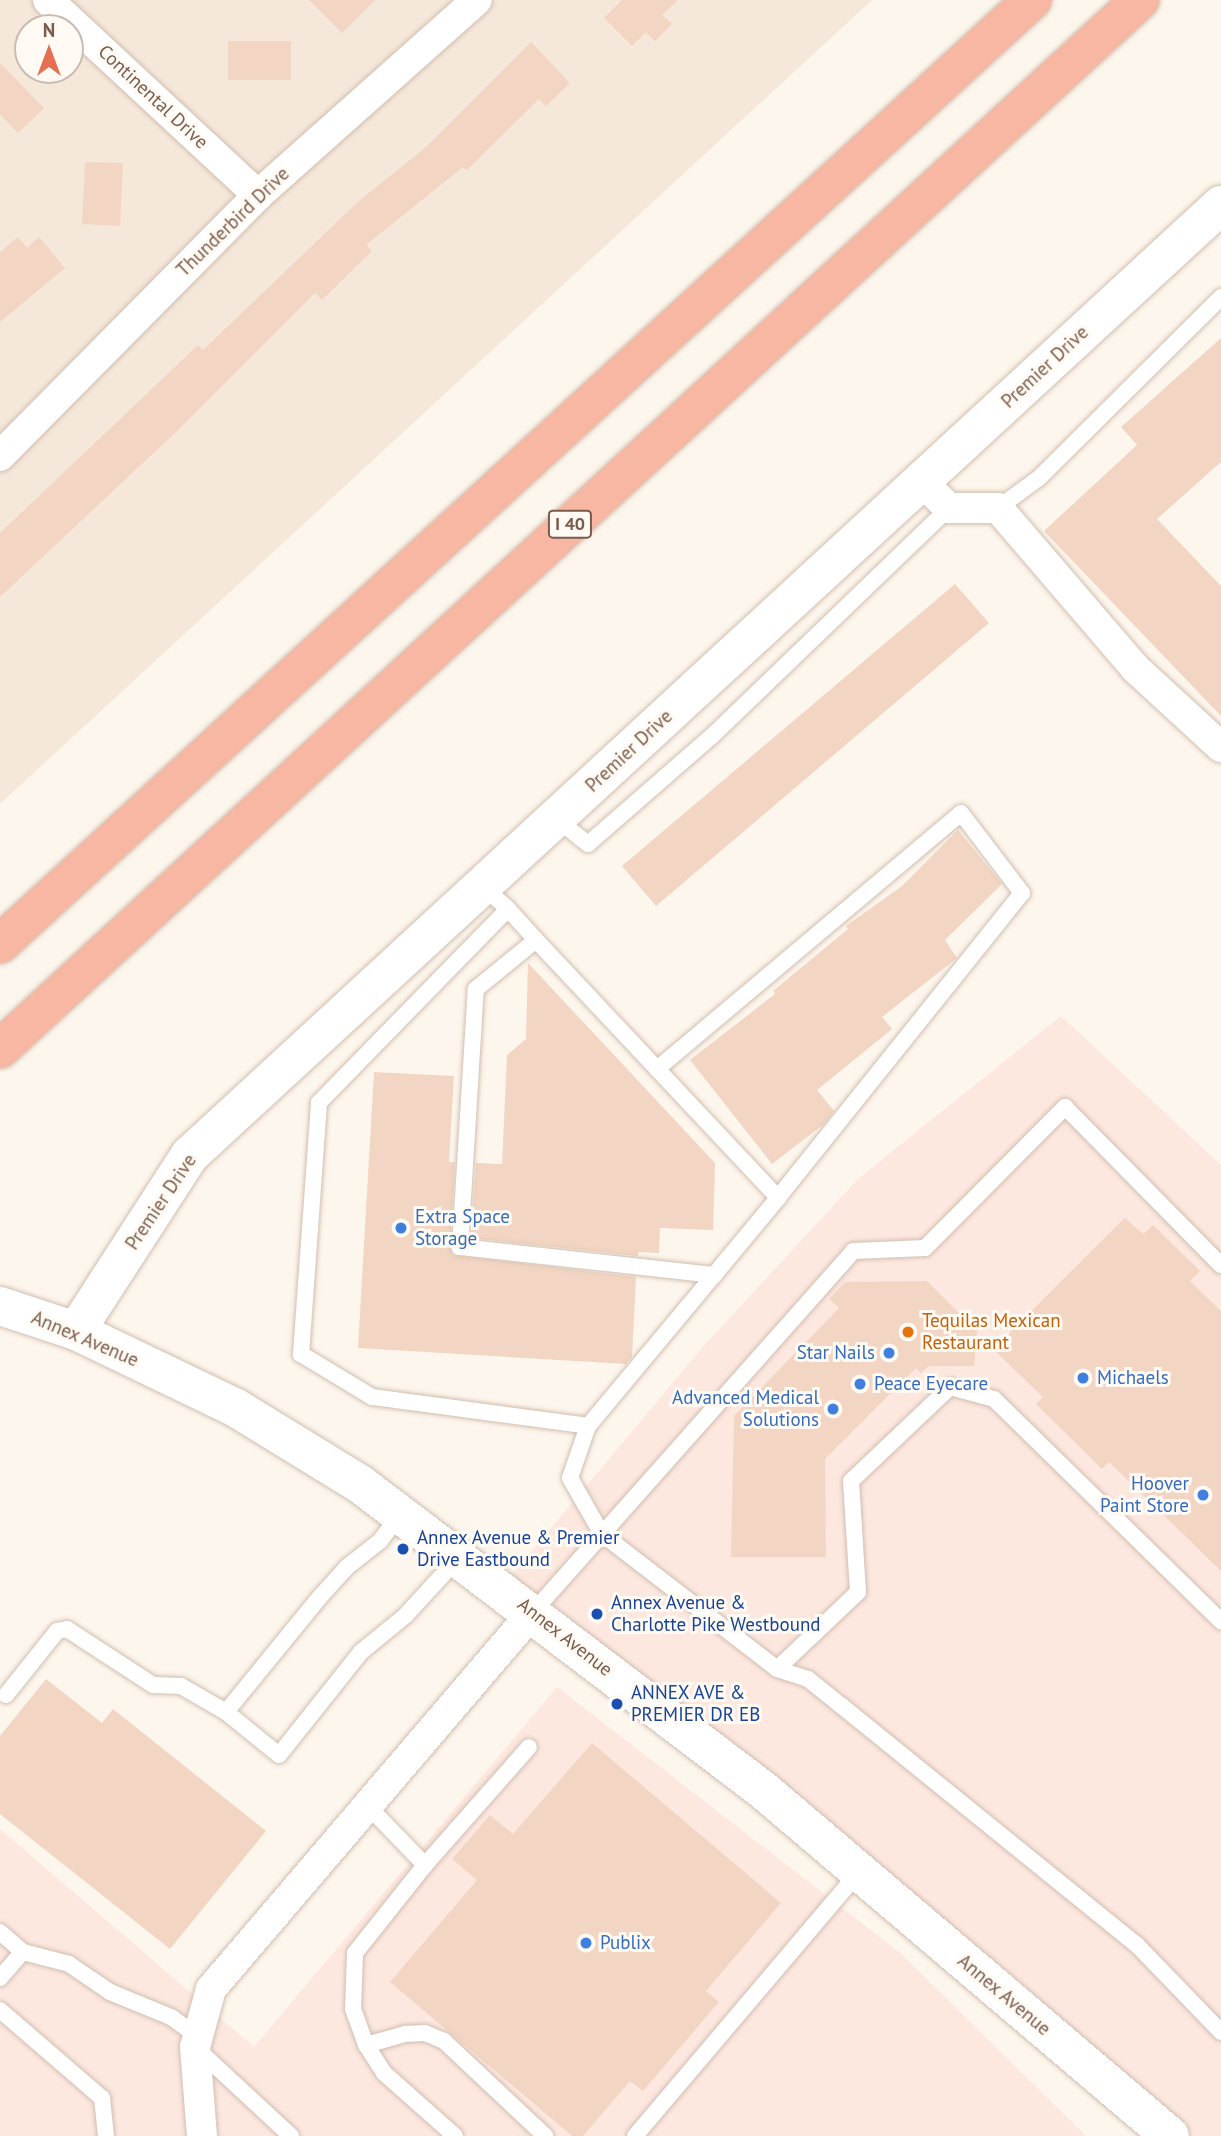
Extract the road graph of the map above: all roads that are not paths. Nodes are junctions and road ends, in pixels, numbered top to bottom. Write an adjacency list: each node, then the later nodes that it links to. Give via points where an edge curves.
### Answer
1 (48, 0): 5 (street, Continental Drive)
2 (477, 0): 5 (street, Thunderbird Drive)
3 (1032, 0): 16 (highway)
4 (1140, 0): 17 (highway, I 40)
5 (258, 195): 8 (street, Thunderbird Drive)
6 (1221, 205): 9 (street, Premier Drive)
7 (1221, 297): 11 (lane, via 1039,478)
8 (0, 456)
9 (921, 481): 10 (street); 13 (street, Premier Drive)
10 (949, 508): 11 (street); 13 (lane, via 712,736 588,844)
11 (998, 508): 12 (street, via 1135,668)
12 (1221, 747)
13 (555, 818): 14 (street, Premier Drive)
14 (496, 898): 15 (lane); 23 (street, Premier Drive, via 190,1155); 24 (lane, via 319,1103 301,1354 372,1397)
15 (536, 940): 18 (lane); 21 (lane, via 476,989 460,1247)
16 (0, 944)
17 (0, 1049)
18 (657, 1069): 19 (lane); 19 (lane, via 961,813 1022,893)
19 (778, 1198): 21 (lane)
20 (1221, 1265): 26 (lane, via 1065,1107 925,1248 853,1251)
21 (714, 1275): 24 (lane)
22 (0, 1306): 23 (street, Annex Avenue)
23 (76, 1331): 25 (street, Annex Avenue, via 236,1408)
24 (588, 1426): 26 (lane, via 570,1478)
25 (400, 1514): 27 (street, Annex Avenue); 32 (lane, via 380,1541 347,1567 319,1598)
26 (602, 1534): 28 (lane); 30 (lane)
27 (459, 1557): 28 (street, Annex Avenue); 32 (lane, via 405,1616 361,1652 279,1755)
28 (533, 1612): 34 (street); 36 (street, Annex Avenue)
29 (1221, 1621): 30 (lane, via 994,1399 950,1387 851,1481 858,1592)
30 (778, 1669): 41 (lane, via 808,1679 1137,1945)
31 (6, 1696): 32 (lane, via 57,1631 67,1629 153,1685 181,1686)
32 (226, 1712)
33 (529, 1747): 35 (lane)
34 (366, 1804): 35 (lane); 42 (street, via 211,1989)
35 (425, 1865): 43 (lane, via 355,1953 353,2009)
36 (860, 1871): 49 (lane); 50 (street, Annex Avenue)
37 (0, 1932): 38 (lane)
38 (23, 1952): 39 (lane); 42 (lane, via 69,1964 110,1992 171,2017)
39 (0, 1978)
40 (0, 2010): 44 (lane, via 102,2098)
41 (1221, 2032)
42 (196, 2042): 45 (street); 46 (lane)
43 (366, 2045): 47 (lane, via 384,2073); 48 (lane, via 405,2034 425,2033 444,2041)
44 (106, 2136)
45 (202, 2136)
46 (291, 2136)
47 (455, 2136)
48 (545, 2136)
49 (635, 2136)
50 (1170, 2136)

